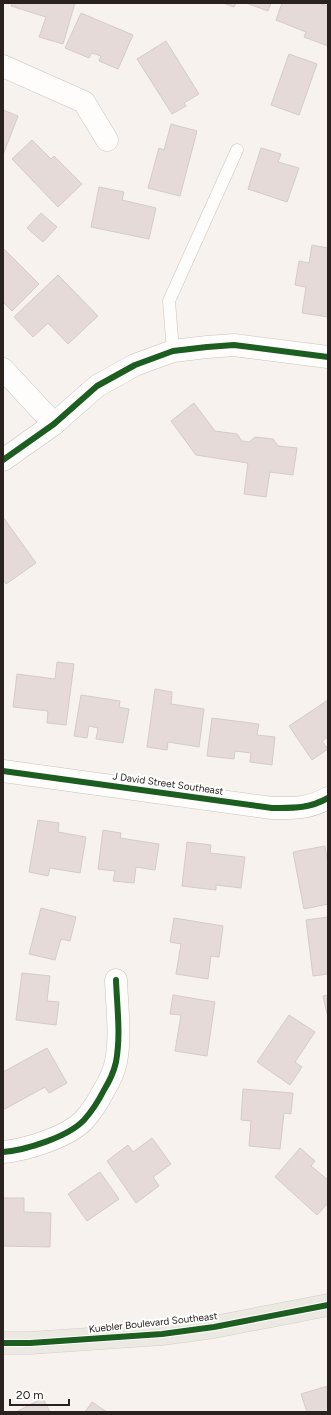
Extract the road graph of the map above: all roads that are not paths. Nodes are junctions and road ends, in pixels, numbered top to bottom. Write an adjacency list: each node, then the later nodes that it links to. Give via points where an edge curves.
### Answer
1 (3, 66): 2 (street, via 84,102)
2 (106, 140)
3 (238, 150): 4 (lane, via 169,301)
4 (173, 351): 5 (street, via 234,345); 7 (street, via 135,365 97,386)
5 (328, 357)
6 (3, 369): 7 (street)
7 (54, 424): 8 (street)
8 (3, 460)
9 (3, 771): 10 (street, J David Street Southeast, via 272,808 308,807)
10 (328, 798)
11 (116, 980): 12 (street, via 116,1063 97,1102 83,1121 63,1134 40,1144)
12 (3, 1152)
13 (328, 1305): 14 (main road, Kuebler Boulevard Southeast, via 162,1334)
14 (3, 1343)

